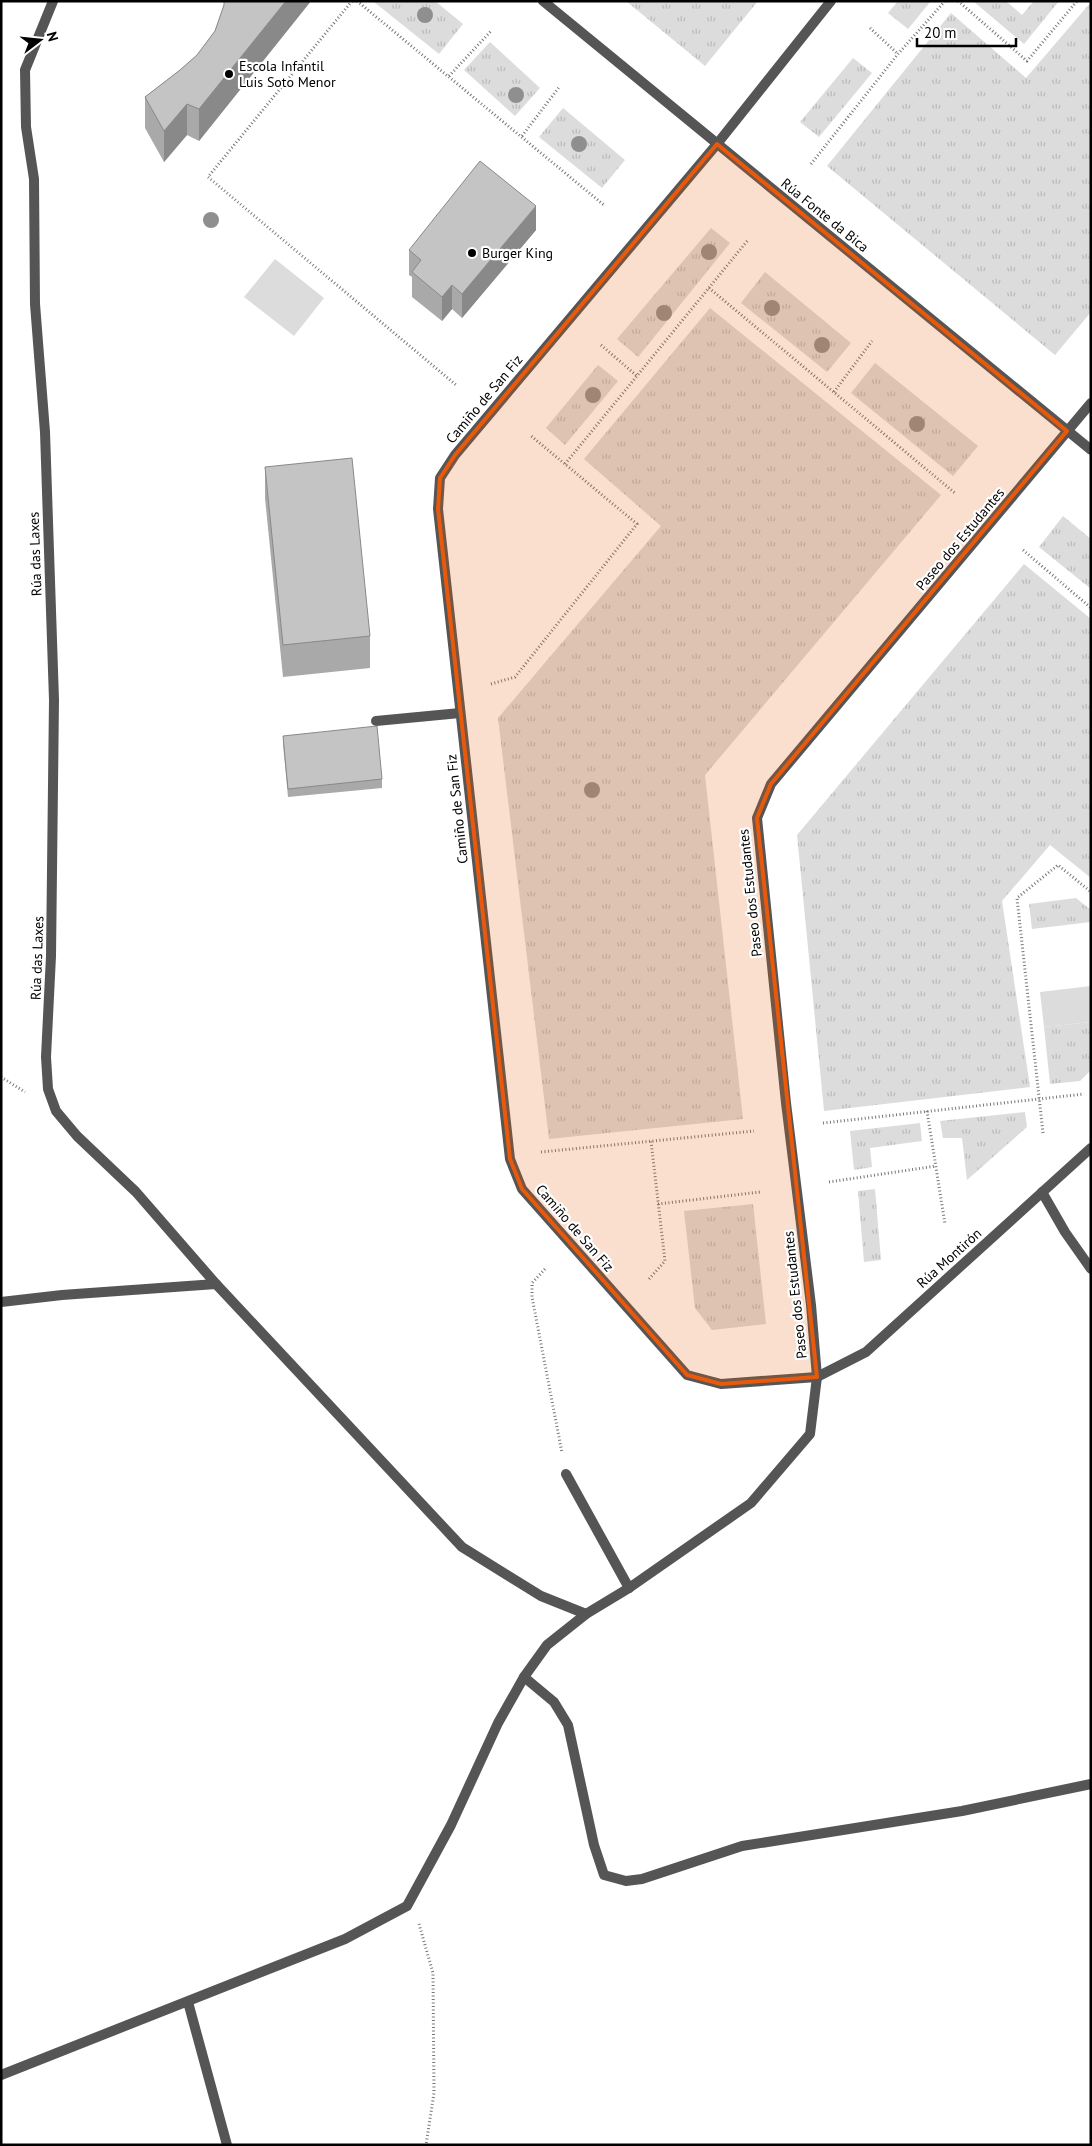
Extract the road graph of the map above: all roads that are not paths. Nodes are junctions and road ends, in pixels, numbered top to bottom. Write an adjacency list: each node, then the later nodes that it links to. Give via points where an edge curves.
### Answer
1 (53, 1): 13 (street, Rúa das Laxes, via 25,70 26,127 34,179 35,304 45,432 54,690 48,1089 56,1111 77,1136 136,1192)
2 (543, 1): 4 (street, Rúa Fonte da Bica)
3 (831, 1): 4 (street, Camiño de San Fiz)
4 (717, 144): 6 (street, Rúa Fonte da Bica); 8 (street, Camiño de San Fiz, via 455,455 440,478 438,509)
5 (1091, 402): 6 (street, Paseo dos Estudantes)
6 (1067, 431): 7 (street, Rúa Fonte da Bica); 15 (street, Paseo dos Estudantes, via 771,784 756,818)
7 (1091, 450)
8 (460, 713): 9 (street); 15 (street, Camiño de San Fiz, via 510,1159 522,1188 687,1375 721,1384)
9 (376, 721)
10 (1091, 1148): 11 (street, Rúa Montirón)
11 (1042, 1192): 12 (street); 15 (street, Rúa Montirón, via 866,1352)
12 (1091, 1268)
13 (216, 1284): 14 (street); 18 (street, via 462,1547 540,1596)
14 (1, 1302)
15 (817, 1376): 17 (street, Paseo dos Estudantes, via 810,1434 751,1503)
16 (566, 1474): 17 (street)
17 (629, 1588): 18 (street, Paseo dos Estudantes)
18 (586, 1614): 19 (street, Paseo dos Estudantes, via 547,1646)
19 (524, 1677): 20 (street, via 554,1702 568,1725 594,1845 604,1875 626,1881 642,1879 742,1846 962,1811); 21 (street, Paseo dos Estudantes, via 407,1906 346,1939)
20 (1091, 1784)
21 (188, 2002): 22 (street); 23 (street)
22 (1, 2075)
23 (227, 2145)

